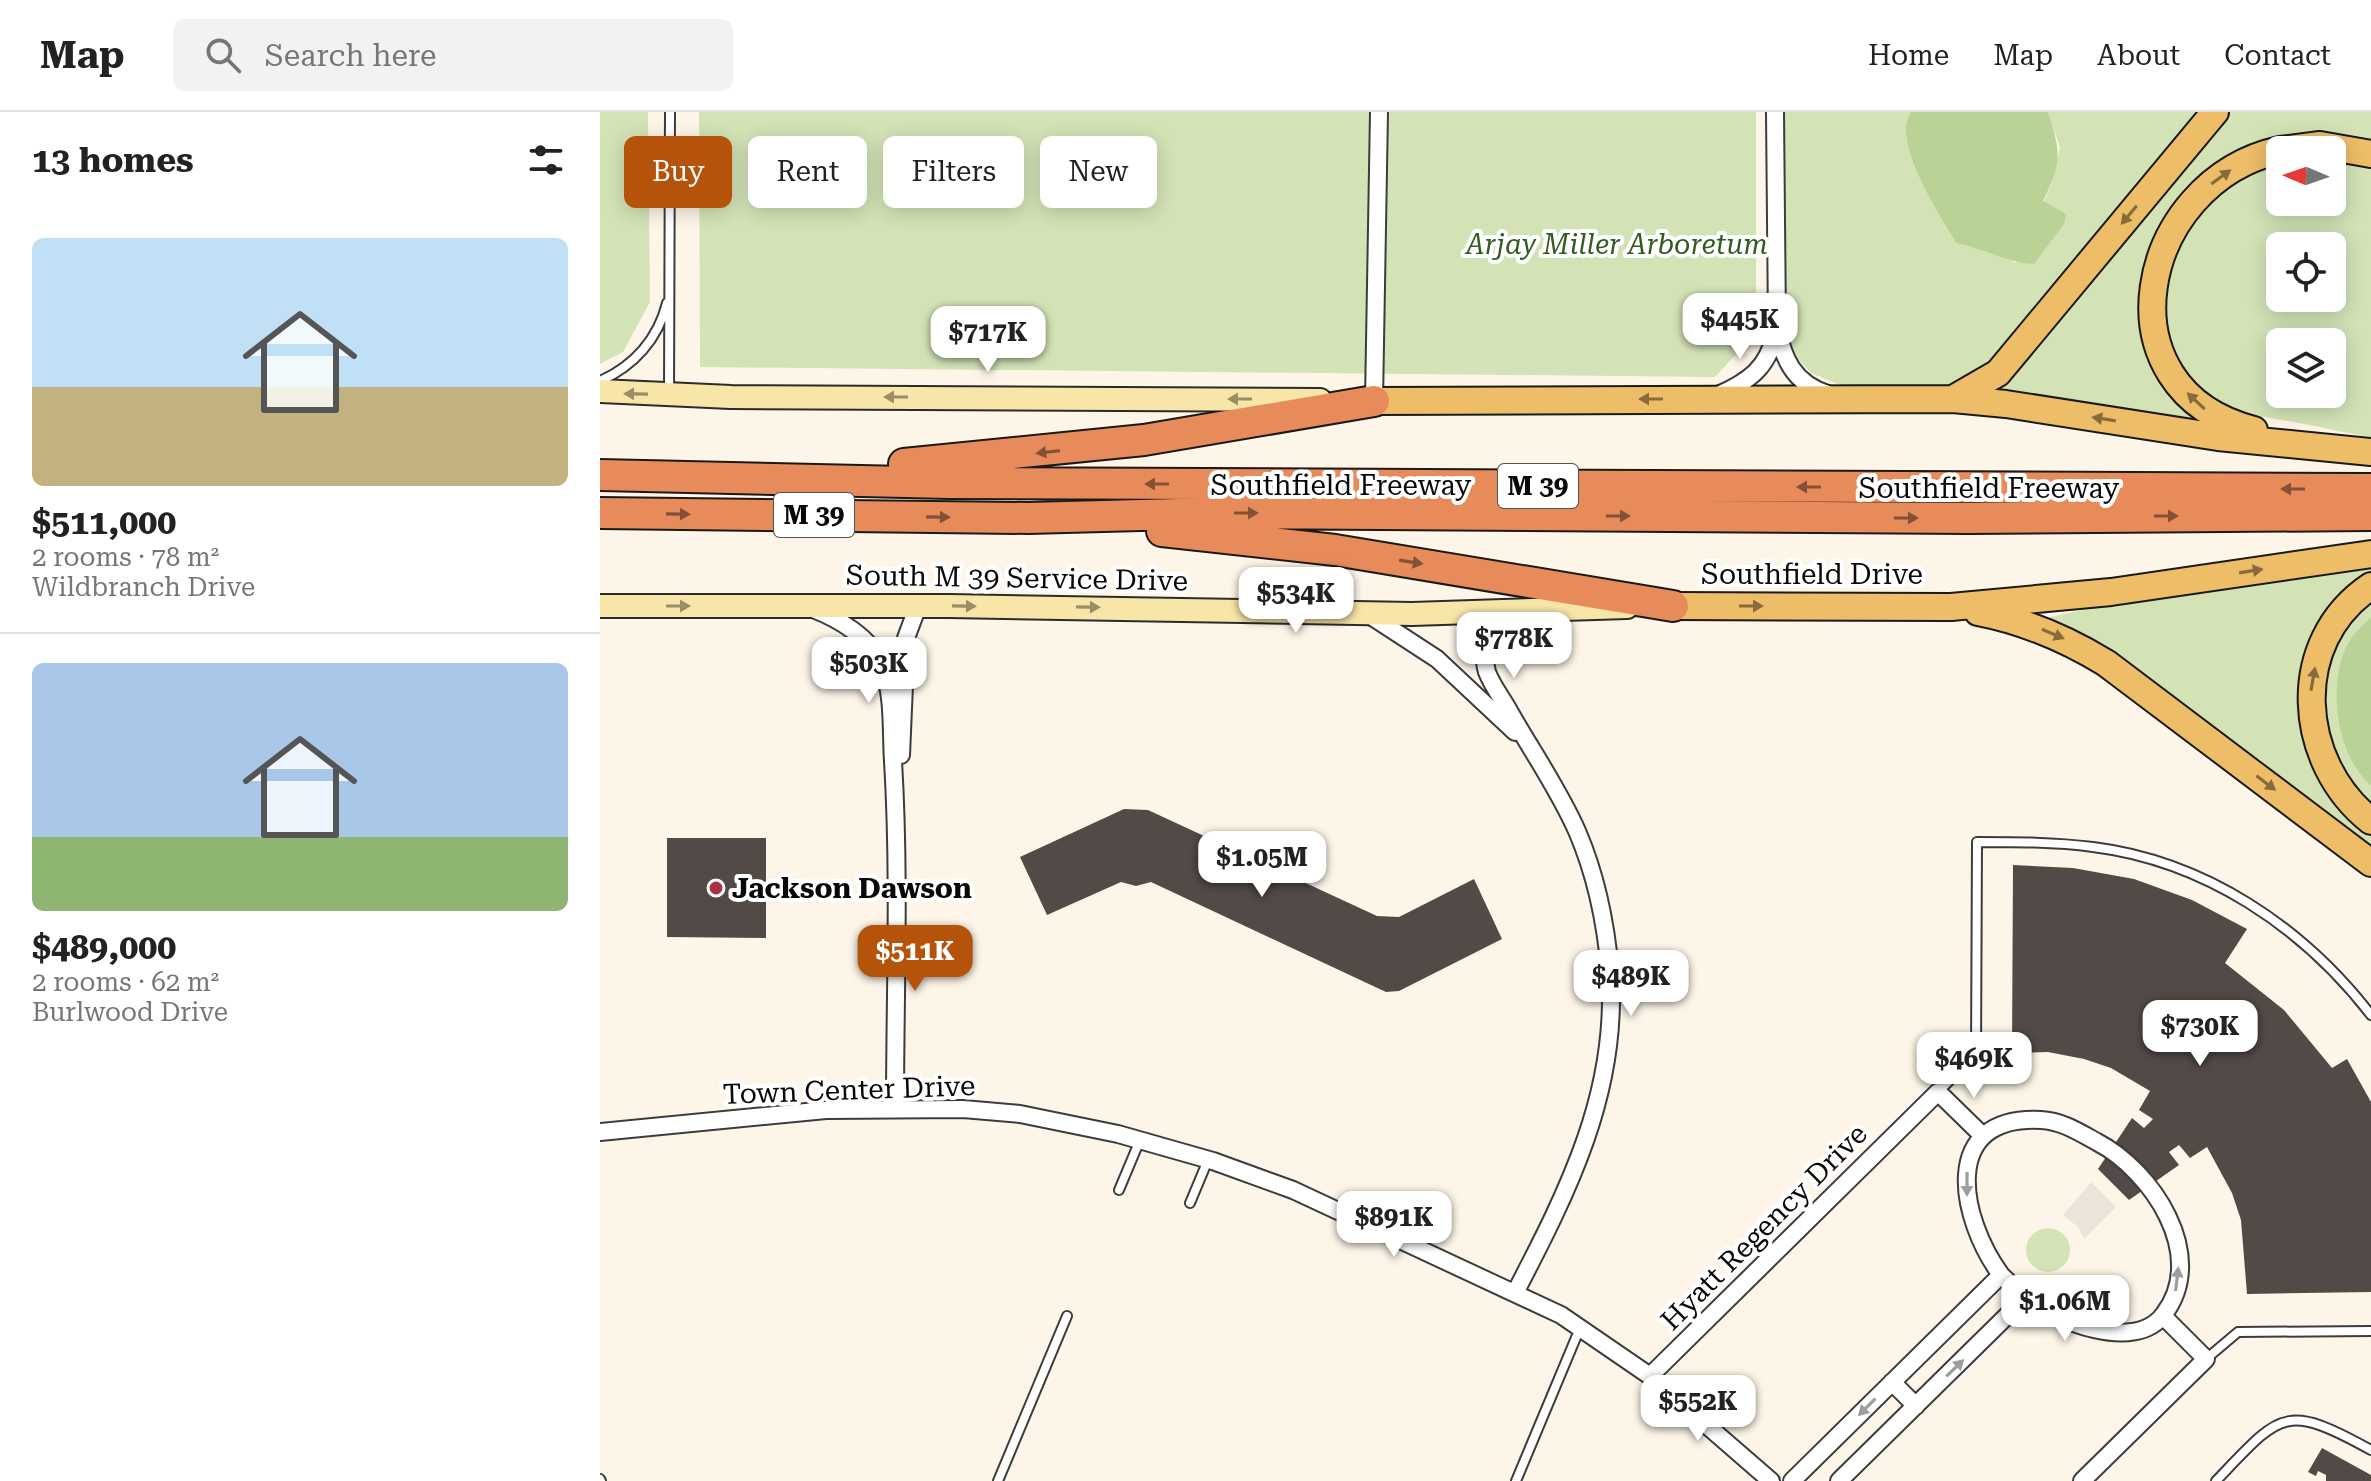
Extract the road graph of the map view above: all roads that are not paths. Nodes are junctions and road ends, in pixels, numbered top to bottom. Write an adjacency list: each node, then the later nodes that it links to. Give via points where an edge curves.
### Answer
1 (670, 112): 8 (lane)
2 (1379, 112): 16 (street)
3 (1775, 112): 9 (street)
4 (2215, 112): 14 (main road, one-way to 14, via 1998,373)
5 (2346, 150): 6 (main road)
6 (2371, 154)
7 (2266, 156): 17 (main road, one-way to 7, via 2236,425 2206,410 2163,357 2151,310 2159,256 2187,208 2229,171)
8 (671, 275): 10 (lane, via 662,322 648,345); 12 (lane)
9 (1777, 325): 13 (street, via 1762,367 1740,385); 15 (street, via 1782,354 1792,371 1817,391)
10 (600, 381)
11 (600, 391): 12 (main road, one-way to 11)
12 (669, 395): 16 (main road, one-way to 12)
13 (1707, 399): 15 (main road); 16 (main road, one-way to 16)
14 (1953, 399): 15 (main road); 17 (main road, one-way to 14, via 2218,437)
15 (1845, 400)
16 (1374, 401): 20 (highway, one-way to 20, via 1033,454)
17 (2320, 446): 18 (main road)
18 (2371, 452)
19 (600, 475): 20 (highway, Southfield Freeway / M 39)
20 (706, 476): 21 (highway, Southfield Freeway / M 39, one-way to 20, via 1155,484)
21 (2371, 489)
22 (600, 513): 24 (highway, Southfield Freeway / M 39, one-way to 24)
23 (2371, 515): 24 (highway, Southfield Freeway / M 39, one-way to 23, via 1216,513)
24 (1028, 518): 30 (highway, one-way to 30, via 1284,543)
25 (2371, 554): 31 (main road, one-way to 25, via 2126,590)
26 (2371, 586): 36 (main road, one-way to 26, via 2340,791 2326,768 2316,744 2310,701 2325,639)
27 (804, 605): 28 (main road, South M 39 Service Drive, one-way to 27); 29 (main road, South M 39 Service Drive); 35 (street, via 835,618 863,639 882,665)
28 (600, 606)
29 (918, 606): 32 (main road, South M 39 Service Drive, one-way to 32); 35 (street, via 906,638)
30 (1673, 606): 31 (main road, Southfield Drive, one-way to 31); 33 (main road, South M 39 Service Drive)
31 (1951, 607): 37 (main road, one-way to 37, via 2027,623 2085,650)
32 (1367, 613): 33 (main road, South M 39 Service Drive); 34 (street, via 1437,659)
33 (1492, 613): 34 (street, via 1485,643 1488,674)
34 (1528, 744): 48 (street, via 1563,801 1591,869 1607,938 1611,1012 1604,1076 1588,1139)
35 (897, 821): 40 (street)
36 (2371, 821)
37 (2371, 863)
38 (2371, 1015): 39 (lane, via 2325,962 2293,935 2194,874 2095,847 1977,842 1976,1055)
39 (1938, 1092): 42 (street); 55 (street, Hyatt Regency Drive)
40 (895, 1109): 41 (street, Town Center Drive, via 826,1110); 43 (street, Town Center Drive, via 1020,1114)
41 (600, 1132)
42 (1983, 1136): 47 (street, one-way to 47, via 1967,1166 1965,1188 1974,1228); 51 (street, one-way to 42, via 2175,1294 2178,1253 2168,1217 2150,1186 2111,1149 2062,1124 2022,1121)
43 (1140, 1140): 44 (street, Town Center Drive); 45 (lane)
44 (1208, 1159): 46 (lane); 48 (street, Town Center Drive, via 1293,1190)
45 (1119, 1190)
46 (1190, 1203)
47 (2001, 1275): 49 (street); 56 (street)
48 (1515, 1293): 52 (street, Town Center Drive)
49 (2025, 1298): 51 (street, via 2066,1322 2108,1331 2132,1330); 57 (street, one-way to 49)
50 (1067, 1316): 59 (lane)
51 (2163, 1316): 54 (street)
52 (1580, 1327): 55 (street, Town Center Drive); 60 (lane)
53 (2371, 1331): 54 (lane, via 2238,1332)
54 (2206, 1359): 64 (street)
55 (1650, 1376): 61 (street, Town Center Drive)
56 (1892, 1382): 57 (street); 62 (street, one-way to 62)
57 (1916, 1406): 63 (street)
58 (2371, 1450): 65 (lane, via 2317,1422 2294,1420 2261,1434)
59 (998, 1481)
60 (1516, 1481)
61 (1771, 1481)
62 (1792, 1481)
63 (1839, 1481)
64 (2082, 1481)
65 (2216, 1481)

